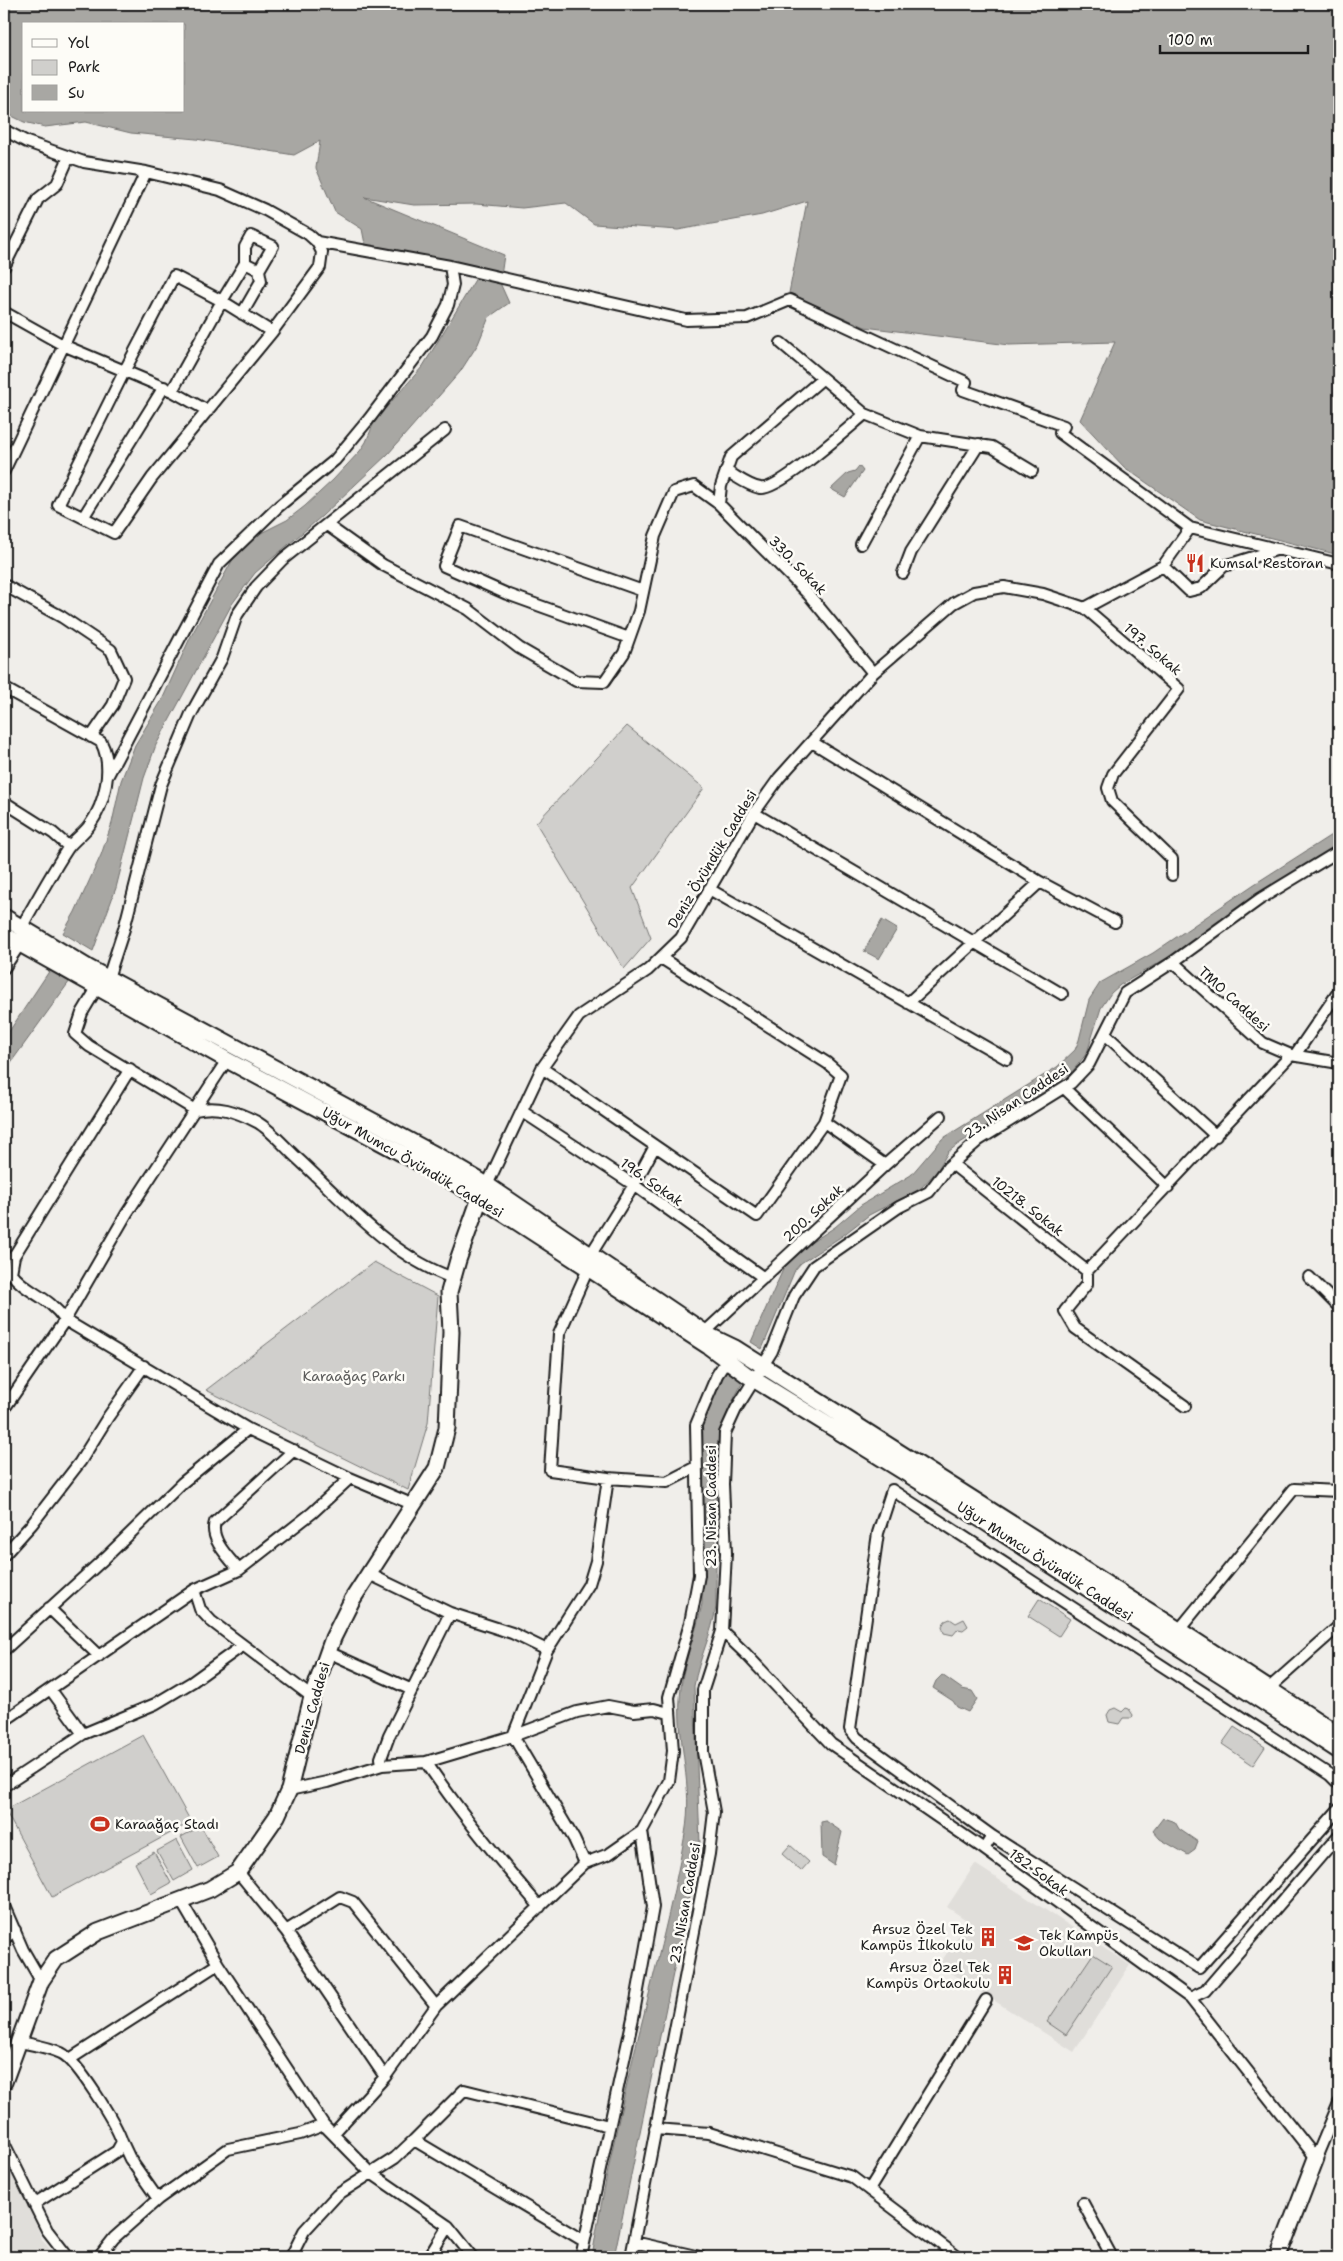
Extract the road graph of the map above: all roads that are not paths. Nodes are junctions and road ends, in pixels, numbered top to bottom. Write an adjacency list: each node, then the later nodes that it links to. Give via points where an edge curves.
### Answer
1 (4, 130): 2 (street)
2 (70, 157): 3 (street); 7 (street, via 58,184 38,200)
3 (146, 172): 4 (street, via 220,190 265,210); 14 (street)
4 (317, 242): 6 (street); 12 (street, via 322,252 320,267)
5 (246, 263): 8 (street); 8 (street, via 245,247 251,236 273,246); 9 (street)
6 (450, 266): 29 (street, via 686,320 747,318 790,300 966,382 963,390 1064,426 1060,433); 44 (street, via 453,286 448,305 432,336 369,419 335,460 279,506 219,564)
7 (4, 267)
8 (259, 270): 11 (street, via 261,281)
9 (222, 301): 11 (street); 15 (street, via 174,276); 17 (street)
10 (4, 312): 14 (street)
11 (242, 314): 12 (street)
12 (272, 332): 18 (street)
13 (781, 343): 16 (street)
14 (63, 345): 15 (street); 25 (street)
15 (124, 370): 17 (street); 27 (street, via 58,505)
16 (822, 379): 19 (street); 23 (street, via 731,457)
17 (168, 389): 18 (street); 27 (street)
18 (208, 411): 27 (street, via 152,478 114,532)
19 (865, 414): 21 (street); 23 (street, via 797,470 769,488 760,488)
20 (445, 430): 28 (street)
21 (920, 436): 22 (street); 30 (street)
22 (979, 444): 24 (street, via 992,447); 34 (street, via 911,552)
23 (726, 470): 26 (street, via 720,486)
24 (1032, 471)
25 (4, 472)
26 (719, 504): 36 (street, 330. Sokak, via 694,486 674,492 655,536); 40 (street, 330. Sokak, via 809,595)
27 (84, 516)
28 (327, 525): 39 (street, via 383,565 468,609 520,648 576,681 604,682 624,653); 62 (street, via 283,559 256,587 237,615 222,658 190,714 161,785 124,929)
29 (1190, 528): 31 (street); 33 (street)
30 (862, 544)
31 (1279, 548): 32 (street); 33 (street, via 1224,566 1201,588 1188,591)
32 (1339, 564)
33 (1163, 566): 38 (street)
34 (902, 573)
35 (4, 585): 42 (street, via 62,617 110,650 124,678 113,705)
36 (643, 591): 39 (street); 39 (street, via 460,526 444,566 507,594)
37 (974, 592): 38 (street, 197. Sokak, via 1004,587 1043,594); 40 (street, Deniz Övündük Caddesi, via 954,603)
38 (1085, 608): 49 (street, 197. Sokak, via 1179,689 1113,774 1108,788 1112,801 1172,859)
39 (629, 638)
40 (872, 673): 43 (street, Deniz Övündük Caddesi)
41 (4, 688): 42 (street)
42 (92, 737): 44 (street, via 101,742 106,752)
43 (812, 742): 46 (street, Deniz Övündük Caddesi, via 778,778); 50 (street)
44 (107, 777): 47 (street, via 89,826)
45 (4, 802): 47 (street)
46 (754, 813): 51 (street, Deniz Övündük Caddesi); 56 (street)
47 (69, 847): 54 (street)
48 (1339, 851): 60 (street, 23. Nisan Caddesi, via 1260,899)
49 (1172, 876)
50 (1040, 882): 53 (street); 56 (street)
51 (709, 889): 59 (street, Deniz Övündük Caddesi, via 681,938); 65 (street)
52 (4, 918): 54 (street)
53 (1115, 922)
54 (22, 928): 58 (street)
55 (4, 935): 57 (street)
56 (975, 943): 64 (street); 65 (street)
57 (20, 944): 58 (street); 61 (street)
58 (49, 953): 62 (street, Uğur Mumcu Övündük Caddesi)
59 (661, 958): 71 (street, Deniz Övündük Caddesi, via 579,1016); 77 (street, via 827,1063 841,1076)
60 (1173, 962): 66 (street, 23. Nisan Caddesi, via 1125,993); 67 (street, TMO Caddesi, via 1262,1043)
61 (4, 968)
62 (102, 983): 69 (street, Uğur Mumcu Övündük Caddesi); 72 (street, via 82,1013 75,1034 89,1046); 84 (street, Uğur Mumcu Övündük Caddesi, via 438,1156)
63 (1339, 991): 67 (street)
64 (1062, 994)
65 (908, 1002): 68 (street)
66 (1105, 1034): 73 (street, 23. Nisan Caddesi, via 1088,1064); 78 (street)
67 (1293, 1055): 70 (street, TMO Caddesi); 78 (street)
68 (1007, 1059)
69 (227, 1060): 74 (street); 84 (street, Uğur Mumcu Övündük Caddesi)
70 (1339, 1063)
71 (542, 1068): 75 (street, Deniz Övündük Caddesi); 79 (street)
72 (130, 1069): 74 (street); 91 (street, via 12,1260 10,1273 16,1280 46,1298)
73 (1064, 1088): 80 (street, 23. Nisan Caddesi, via 979,1140); 83 (street)
74 (195, 1110): 88 (street, via 212,1106 258,1123 395,1247 431,1271); 91 (street, via 127,1212)
75 (523, 1112): 82 (street, 196. Sokak); 84 (street, Deniz Övündük Caddesi)
76 (941, 1116): 81 (street, 200. Sokak)
77 (824, 1122): 79 (street, via 757,1216); 81 (street)
78 (1216, 1136): 83 (street)
79 (655, 1146): 82 (street)
80 (952, 1164): 86 (street, 10218. Sokak); 95 (street, 23. Nisan Caddesi, via 929,1192 899,1206 814,1266 794,1296 772,1351)
81 (885, 1165): 89 (street, 200. Sokak)
82 (634, 1185): 85 (street); 89 (street, 196. Sokak)
83 (1168, 1187): 86 (street)
84 (483, 1192): 85 (street, Uğur Mumcu Övündük Caddesi); 88 (street, Deniz Caddesi)
85 (590, 1262): 92 (street, Uğur Mumcu Övündük Caddesi); 93 (street, Uğur Mumcu Övündük Caddesi, via 708,1346); 102 (street, via 559,1334 550,1470)
86 (1087, 1271): 96 (street, via 1087,1284 1065,1311 1075,1328)
87 (1309, 1277): 90 (street)
88 (453, 1278): 104 (street, Deniz Caddesi, via 447,1428 437,1468)
89 (764, 1278): 92 (street, 200. Sokak)
90 (1339, 1307)
91 (65, 1320): 94 (street); 97 (street)
92 (705, 1332): 93 (street, Uğur Mumcu Övündük Caddesi)
93 (734, 1357): 95 (street); 100 (street, via 705,1401 696,1425)
94 (144, 1366): 98 (street); 105 (street, via 80,1462)
95 (755, 1371): 112 (street, Uğur Mumcu Övündük Caddesi); 113 (street, 23. Nisan Caddesi, via 725,1433 726,1553); 128 (street, Uğur Mumcu Övündük Caddesi)
96 (1185, 1406)
97 (4, 1409)
98 (248, 1429): 99 (street); 109 (street, via 182,1483)
99 (294, 1450): 101 (street); 106 (street, via 215,1522 213,1528 218,1542)
100 (696, 1467): 102 (street, via 668,1482); 123 (street, via 699,1576 669,1697)
101 (350, 1478): 104 (street); 106 (street, via 312,1513)
102 (608, 1478): 116 (street, via 596,1561 589,1584)
103 (1339, 1491): 112 (street, via 1294,1489)
104 (414, 1506): 107 (street, Deniz Caddesi)
105 (4, 1555)
106 (239, 1570): 108 (street)
107 (369, 1574): 110 (street); 117 (street, Deniz Caddesi, via 352,1600)
108 (194, 1590): 114 (street, via 200,1608 211,1621); 118 (street)
109 (49, 1608): 115 (street); 118 (street)
110 (450, 1613): 116 (street, via 512,1633); 121 (street)
111 (1339, 1626): 119 (street)
112 (1179, 1630): 119 (street, Uğur Mumcu Övündük Caddesi)
113 (722, 1631): 138 (street, 182 Sokak, via 830,1744); 159 (street, 23. Nisan Caddesi, via 703,1690 703,1752 714,1812 709,1854)
114 (242, 1646): 122 (street); 125 (street, via 217,1666 155,1704)
115 (4, 1650)
116 (547, 1650): 127 (street)
117 (328, 1652): 121 (street); 122 (street, Deniz Caddesi)
118 (99, 1656): 120 (street)
119 (1268, 1689): 126 (street, Uğur Mumcu Övündük Caddesi)
120 (51, 1690): 124 (street); 125 (street)
121 (412, 1690): 130 (street, via 389,1736)
122 (312, 1697): 133 (street, Deniz Caddesi)
123 (669, 1713): 127 (street, via 608,1706 577,1712); 135 (street, via 673,1751 669,1781)
124 (4, 1721)
125 (83, 1734): 132 (street)
126 (1339, 1735)
127 (513, 1736): 129 (street); 139 (street)
128 (1339, 1752)
129 (426, 1762): 130 (street); 143 (street, via 459,1810)
130 (382, 1765): 133 (street)
131 (1339, 1784): 137 (street, via 1330,1775 892,1490 878,1533 850,1729 857,1738)
132 (4, 1786)
133 (289, 1790): 140 (street, Deniz Caddesi, via 277,1816)
134 (1339, 1809): 137 (street, via 1199,1968)
135 (642, 1831): 139 (street, via 609,1854); 158 (street, via 653,1907)
136 (1339, 1835): 149 (street, via 1205,1991)
137 (992, 1836): 138 (street)
138 (984, 1849): 149 (street, 182 Sokak)
139 (585, 1863): 143 (street)
140 (238, 1872): 141 (street, Deniz Caddesi); 145 (street)
141 (181, 1901): 147 (street); 148 (street, Deniz Caddesi, via 98,1932 56,1959)
142 (4, 1906): 144 (street)
143 (540, 1907): 151 (street)
144 (15, 1930): 146 (street); 148 (street)
145 (286, 1931): 151 (street, via 340,1896 353,1902); 154 (street)
146 (4, 1939)
147 (218, 1964): 153 (street); 157 (street)
148 (41, 1981): 152 (street, Deniz Caddesi)
149 (1190, 1998): 164 (street, 182 Sokak)
150 (986, 2000): 166 (street)
151 (436, 2006): 154 (street)
152 (20, 2042): 153 (street, via 62,2053); 155 (street, Deniz Caddesi)
153 (70, 2059): 162 (street)
154 (385, 2077): 160 (street)
155 (4, 2082)
156 (1339, 2103): 164 (street)
157 (324, 2125): 160 (street); 167 (street, via 300,2134 228,2150)
158 (609, 2126): 161 (street, via 464,2090); 171 (street)
159 (655, 2130): 166 (street, via 710,2134 852,2177); 172 (street, 23. Nisan Caddesi)
160 (333, 2134): 165 (street)
161 (414, 2140): 165 (street, via 395,2158); 171 (street)
162 (122, 2142): 167 (street); 169 (street, via 117,2151)
163 (4, 2143): 169 (street)
164 (1316, 2158): 183 (street)
165 (371, 2172): 170 (street); 175 (street, via 337,2194 316,2215)
166 (869, 2190): 181 (street)
167 (158, 2198): 174 (street, via 114,2238)
168 (1083, 2203): 182 (street)
169 (34, 2204): 173 (street, via 46,2230)
170 (448, 2226): 176 (street); 177 (street)
171 (584, 2241): 178 (street)
172 (634, 2242): 179 (street, 23. Nisan Caddesi); 180 (street)
173 (68, 2257)
174 (99, 2257)
175 (290, 2257)
176 (429, 2257)
177 (473, 2257)
178 (581, 2257)
179 (631, 2257)
180 (700, 2257)
181 (958, 2257)
182 (1112, 2257)
183 (1278, 2257)

